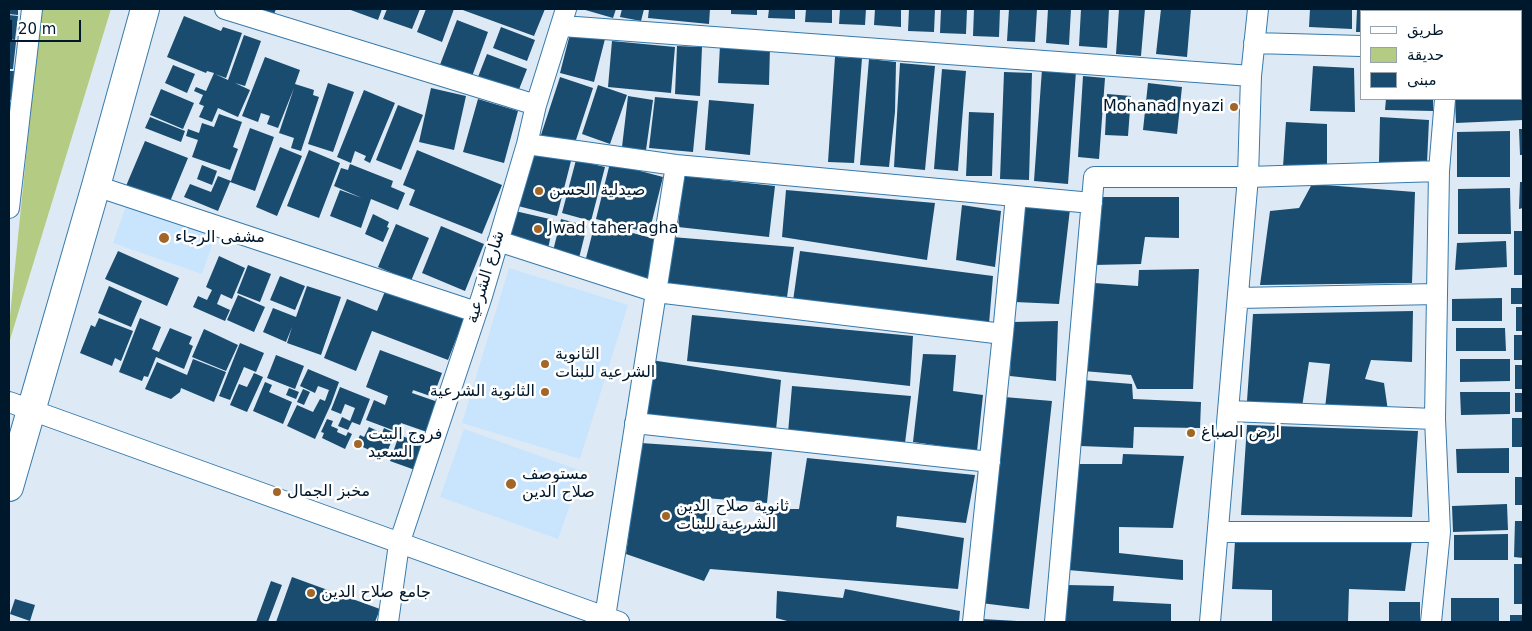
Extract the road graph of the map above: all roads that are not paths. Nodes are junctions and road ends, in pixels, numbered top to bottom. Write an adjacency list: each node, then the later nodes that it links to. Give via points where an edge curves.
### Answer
1 (32, 9): 10 (street)
2 (145, 9): 16 (street)
3 (225, 9): 11 (street)
4 (1258, 9): 6 (street)
5 (564, 17): 8 (street); 11 (street, شارع الشرعية)
6 (1254, 43): 7 (street); 8 (street)
7 (1360, 46)
8 (1251, 76): 15 (street)
9 (1445, 100): 14 (street)
10 (15, 103): 19 (street)
11 (536, 106): 12 (street, شارع الشرعية)
12 (527, 144): 13 (street); 20 (street, شارع الشرعية)
13 (676, 165): 17 (street); 21 (street)
14 (1438, 171): 15 (street); 22 (street)
15 (1248, 177): 18 (street, via 1094,178); 23 (street)
16 (96, 186): 24 (street); 26 (street)
17 (1016, 196): 18 (street); 25 (street)
18 (1092, 202): 39 (street)
19 (9, 208)
20 (498, 241): 21 (street); 24 (street, شارع الشرعية)
21 (656, 292): 25 (street); 29 (street)
22 (1437, 294): 23 (street); 28 (street)
23 (1238, 298): 27 (street)
24 (476, 312): 35 (street, شارع الشرعية)
25 (1003, 334): 31 (street)
26 (20, 406): 30 (street); 35 (street)
27 (1228, 410): 28 (street); 33 (street)
28 (1436, 419): 34 (street)
29 (636, 422): 31 (street); 36 (street)
30 (13, 459): 32 (street)
31 (990, 462): 38 (street)
32 (9, 487)
33 (1218, 532): 34 (street); 40 (street)
34 (1440, 532): 41 (street)
35 (399, 544): 36 (street); 37 (street, شارع الشرعية)
36 (612, 620)
37 (388, 622)
38 (973, 622)
39 (1056, 622)
40 (1210, 622)
41 (1432, 622)

